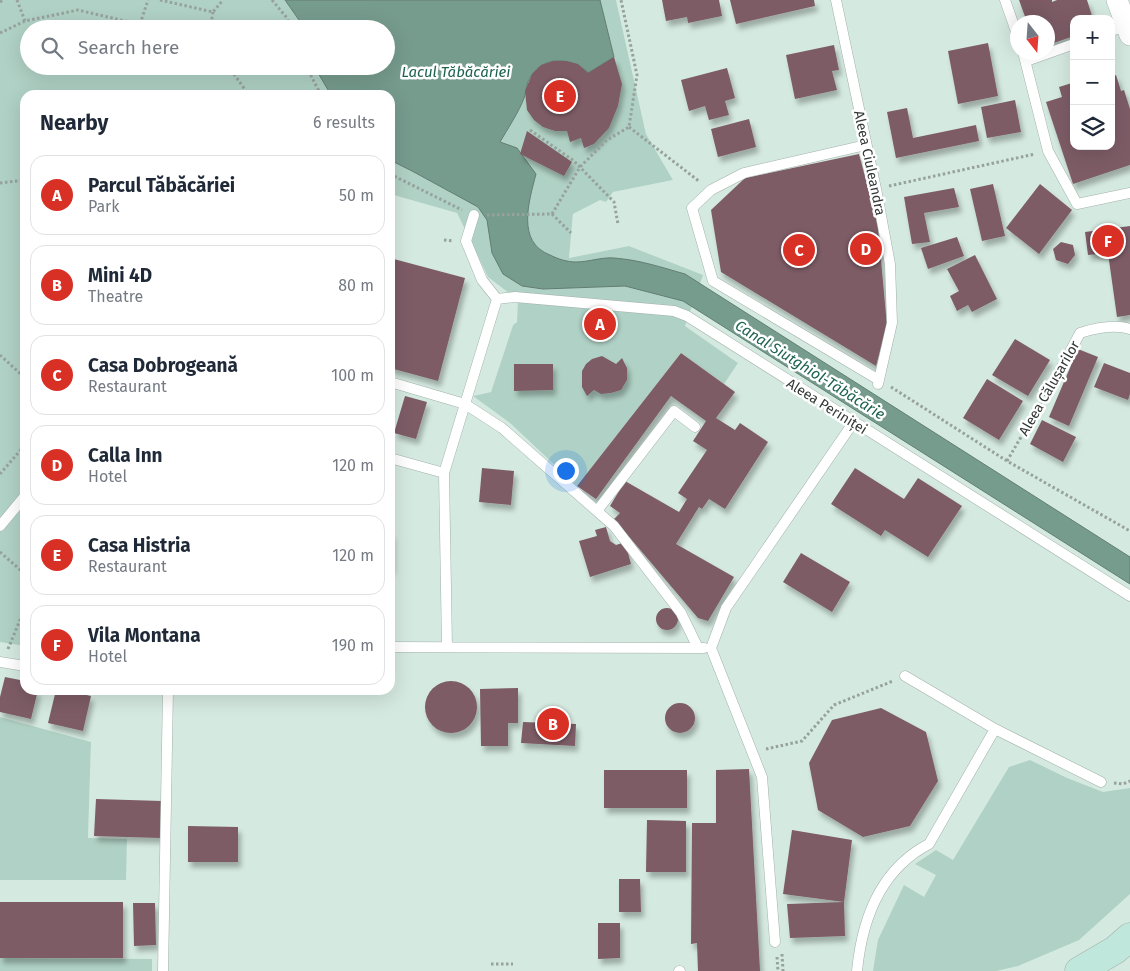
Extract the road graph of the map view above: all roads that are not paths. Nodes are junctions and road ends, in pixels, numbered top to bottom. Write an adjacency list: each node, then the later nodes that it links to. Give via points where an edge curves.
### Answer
1 (836, 0): 9 (lane, Aleea Ciuleandra)
2 (1005, 0): 4 (lane)
3 (1117, 0): 5 (street)
4 (1010, 15)
5 (1123, 31)
6 (1070, 45): 7 (lane)
7 (1055, 49)
8 (1025, 60): 10 (lane, via 1048,151 1077,204)
9 (866, 145): 9 (lane, Aleea Ciuleandra, via 744,173 710,190 692,208 713,281 877,386 892,323 890,264)
10 (1130, 193)
11 (474, 216): 12 (lane, via 466,241 482,280)
12 (497, 299): 16 (lane); 17 (lane, Aleea Periniței, via 515,297 674,310)
13 (1130, 329): 14 (lane, Aleea Călușarilor, via 1094,328 1080,333)
14 (1056, 378)
15 (395, 383): 16 (lane)
16 (465, 404): 20 (lane); 22 (lane, via 502,428)
17 (857, 418): 24 (lane, Aleea Periniței); 28 (lane, via 726,608)
18 (695, 427): 22 (lane, via 674,411)
19 (395, 459): 20 (lane)
20 (444, 474): 26 (lane)
21 (20, 502): 23 (lane)
22 (597, 511): 27 (lane, via 614,526 681,613)
23 (0, 526)
24 (1130, 596)
25 (395, 646): 26 (lane)
26 (447, 647): 27 (lane)
27 (698, 648): 28 (lane)
28 (711, 648): 36 (lane, via 762,777)
29 (1, 662): 30 (lane)
30 (20, 665)
31 (905, 676): 33 (lane)
32 (165, 695): 37 (lane)
33 (995, 729): 34 (lane); 38 (lane, via 929,844 891,872 872,907 860,944)
34 (1102, 782)
35 (1130, 938): 39 (main road)
36 (775, 942)
37 (163, 971)
38 (857, 971)
39 (1079, 971)

